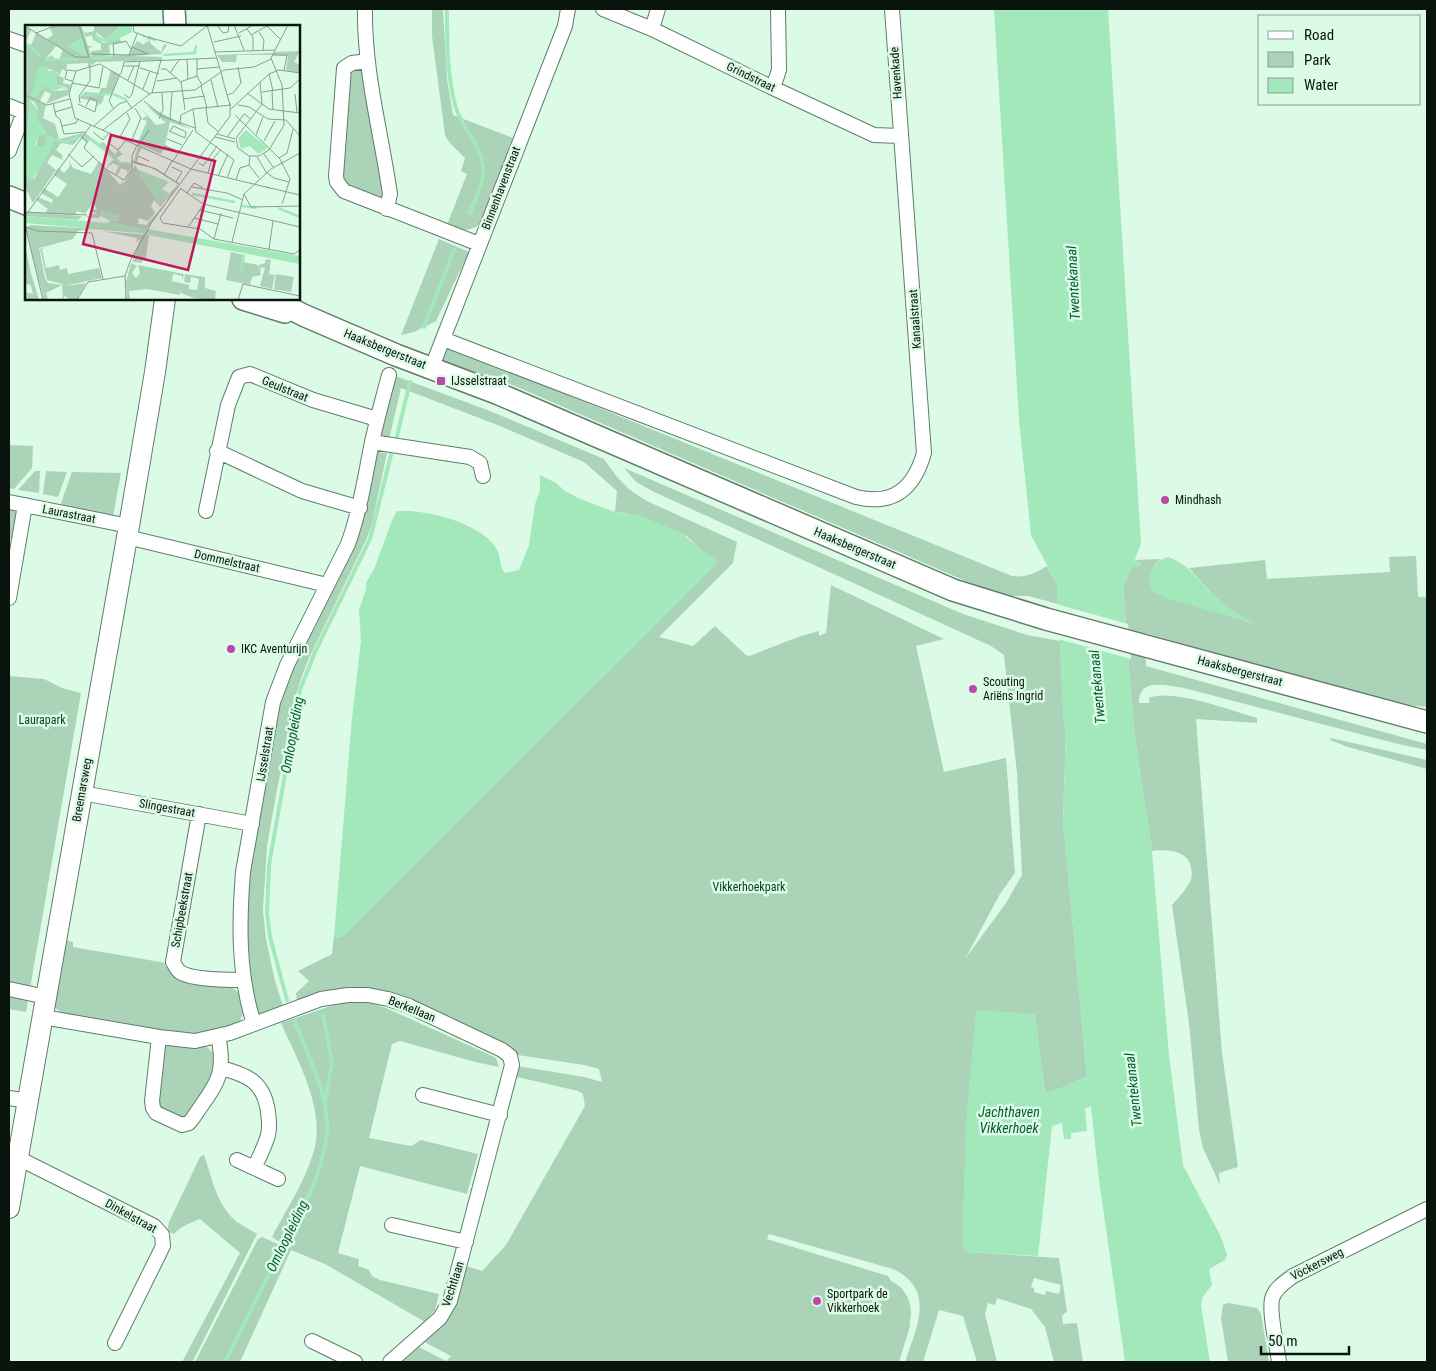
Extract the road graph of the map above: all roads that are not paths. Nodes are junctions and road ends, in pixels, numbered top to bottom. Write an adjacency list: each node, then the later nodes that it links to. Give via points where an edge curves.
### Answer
1 (174, 9): 8 (main road)
2 (365, 9): 12 (street)
3 (568, 9): 21 (street, Binnenhavenstraat, via 565,26)
4 (603, 9): 9 (street, Grindstraat)
5 (658, 9): 9 (street)
6 (778, 9): 13 (street, via 779,70)
7 (892, 9): 16 (street, Havenkade)
8 (175, 25)
9 (652, 29): 13 (street, Grindstraat)
10 (9, 39): 11 (street)
11 (25, 45)
12 (368, 61): 20 (street, via 390,194); 20 (street, via 352,63 344,68 336,176 344,191)
13 (773, 88): 16 (street, Grindstraat, via 874,135)
14 (9, 106): 15 (street)
15 (25, 113): 17 (street)
16 (901, 136): 27 (street, Kanaalstraat, via 924,453 919,471 899,493 870,500 856,497)
17 (9, 151)
18 (9, 197): 19 (main road)
19 (25, 204)
20 (387, 209): 21 (street)
21 (479, 244): 27 (street, Binnenhavenstraat)
22 (165, 300): 29 (street, Breemarsweg)
23 (178, 300): 29 (street, Breemarsweg)
24 (246, 300): 26 (main road, Haaksbergerstraat)
25 (275, 300): 26 (main road, Haaksbergerstraat)
26 (303, 315): 28 (main road, Haaksbergerstraat)
27 (443, 339): 28 (street, Binnenhavenstraat)
28 (432, 367): 42 (main road, Haaksbergerstraat, via 952,590 1046,619)
29 (155, 372): 39 (street, Breemarsweg)
30 (389, 375): 31 (street, IJsselstraat)
31 (378, 419): 32 (street, IJsselstraat); 33 (street, Geulstraat, via 313,400 250,374 239,377 228,405)
32 (372, 442): 34 (street, via 470,457 480,463); 37 (street, IJsselstraat)
33 (218, 451): 37 (street, via 302,491); 38 (street, Geulstraat)
34 (482, 476)
35 (9, 502): 36 (street, Laurastraat)
36 (25, 505): 39 (street, Laurastraat); 41 (street)
37 (360, 508): 40 (street, IJsselstraat, via 348,544)
38 (206, 511)
39 (128, 531): 40 (street, Dommelstraat); 43 (street, Breemarsweg)
40 (327, 585): 45 (street, IJsselstraat, via 287,665 273,702)
41 (9, 598)
42 (1427, 722)
43 (82, 793): 44 (street, Slingestraat); 48 (street, Breemarsweg)
44 (199, 814): 45 (street, Slingestraat); 46 (street, Schipbeekstraat, via 174,962 179,971 188,975)
45 (252, 824): 46 (street, IJsselstraat, via 241,894)
46 (243, 980): 50 (street, IJsselstraat)
47 (9, 989): 48 (street)
48 (46, 997): 49 (street, Breemarsweg)
49 (42, 1017): 52 (street, Berkellaan); 56 (street, Breemarsweg)
50 (254, 1024): 51 (street, Berkellaan); 53 (street, Berkellaan, via 322,999 348,994 368,995 409,1006 502,1050)
51 (218, 1036): 52 (street, Berkellaan, via 195,1041); 54 (street)
52 (159, 1037): 54 (street, via 152,1101 156,1113 182,1125 189,1123 217,1081)
53 (512, 1060): 57 (street, Vechtlaan)
54 (221, 1068): 60 (street, via 248,1078 262,1090 269,1122 268,1134)
55 (423, 1095): 57 (street)
56 (18, 1100): 58 (street, Breemarsweg)
57 (500, 1115): 65 (street, Vechtlaan)
58 (18, 1158): 62 (street, Breemarsweg); 67 (street, Dinkelstraat, via 154,1226 162,1235 163,1246)
59 (237, 1160): 60 (street)
60 (255, 1167): 61 (street)
61 (278, 1178)
62 (9, 1208)
63 (1427, 1209): 70 (street, Vöckersweg, via 1282,1284 1272,1299)
64 (392, 1225): 65 (street)
65 (466, 1242): 69 (street, Vechtlaan, via 446,1310)
66 (312, 1341): 68 (street)
67 (115, 1343)
68 (355, 1362)
69 (390, 1362)
70 (1279, 1362)

